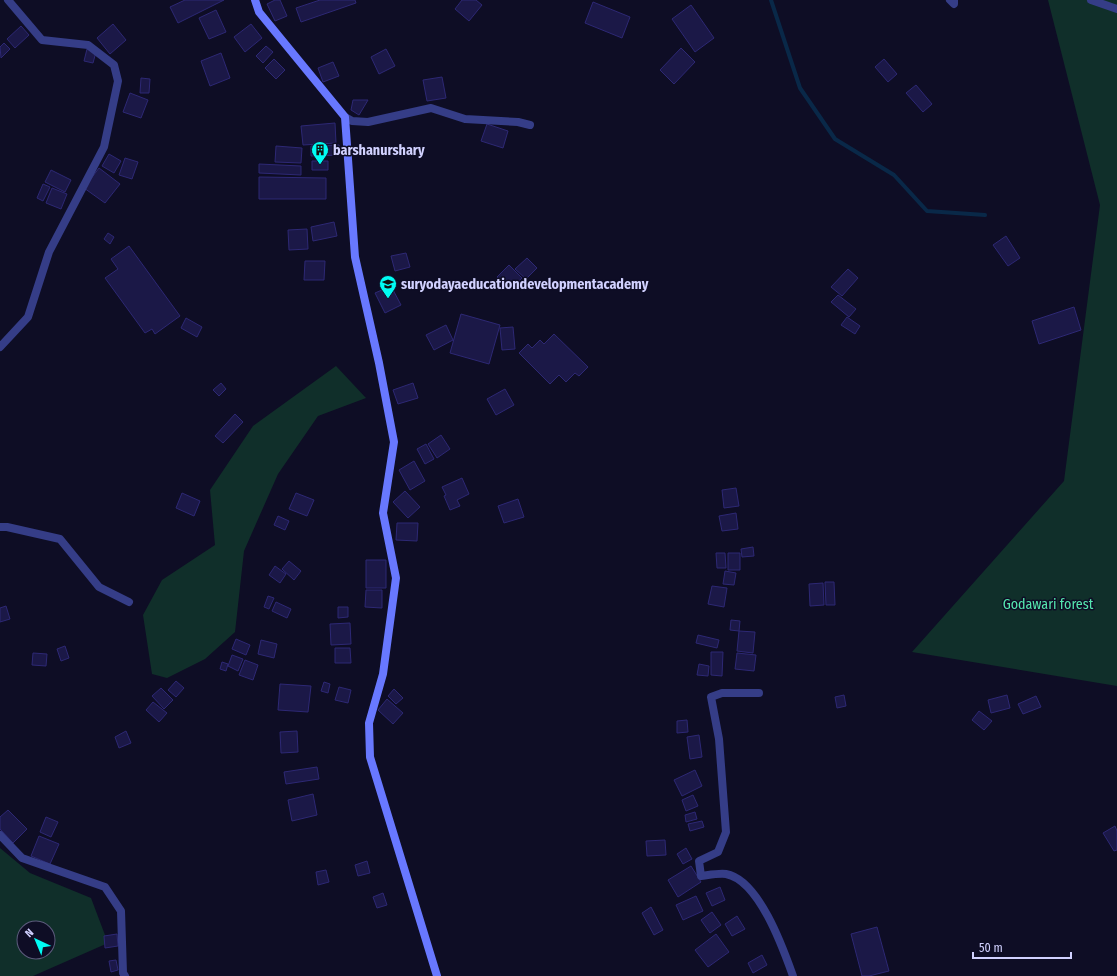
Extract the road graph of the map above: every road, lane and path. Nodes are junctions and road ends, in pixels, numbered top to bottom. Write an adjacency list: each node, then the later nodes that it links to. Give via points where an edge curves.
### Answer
1 (8, 0): 9 (street, via 42,40 88,45 114,65 118,81 104,147 49,252 28,317)
2 (255, 0): 7 (street, via 259,12)
3 (950, 0): 4 (street, via 954,4)
4 (954, 0)
5 (1091, 0): 6 (street)
6 (1117, 9)
7 (345, 117): 8 (street, via 352,121 368,122 431,108 465,119); 15 (street, via 355,257 394,442 383,513 396,578 383,674 369,723 370,757)
8 (530, 125)
9 (0, 347)
10 (0, 527): 11 (street, via 60,539 99,587)
11 (128, 602)
12 (759, 692): 16 (street, via 722,693 711,696 719,740 726,832 718,852 699,861 701,876 726,874 748,886 768,916)
13 (0, 835): 14 (street, via 22,858 105,887 121,911 122,973)
14 (125, 976)
15 (437, 976)
16 (793, 976)

